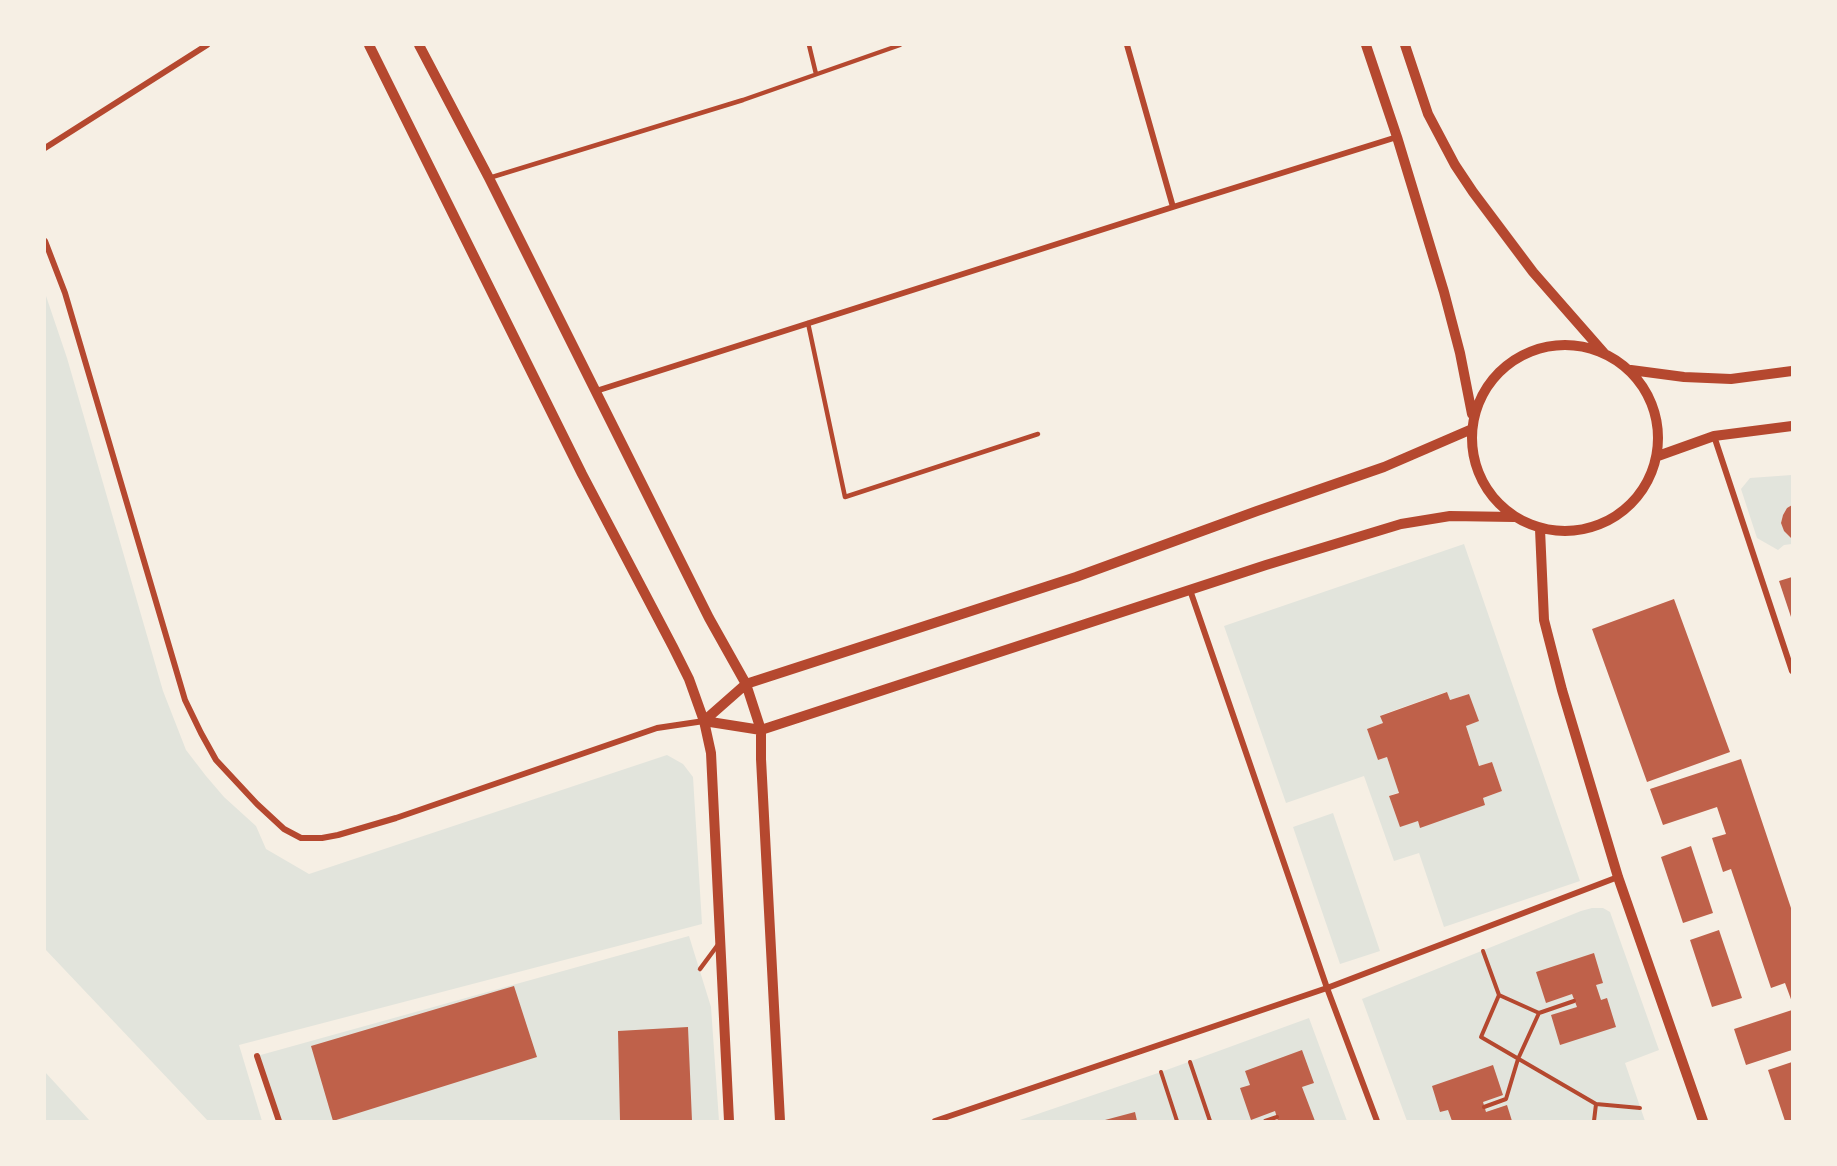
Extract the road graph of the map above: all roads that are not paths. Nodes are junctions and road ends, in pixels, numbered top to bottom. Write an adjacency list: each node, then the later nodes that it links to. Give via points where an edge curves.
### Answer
1 (207, 45): 11 (street)
2 (369, 45): 31 (street, via 582,474 689,679)
3 (419, 45): 12 (street)
4 (809, 45): 9 (lane)
5 (900, 45): 9 (lane)
6 (1127, 45): 13 (street)
7 (1366, 45): 10 (street)
8 (1405, 45): 16 (street, via 1428,114 1455,165 1533,272)
9 (816, 74): 12 (lane)
10 (1397, 137): 13 (street); 20 (street, via 1444,292)
11 (45, 148)
12 (489, 178): 19 (street)
13 (1173, 207): 15 (street)
14 (45, 241): 31 (street, via 65,293 185,700 216,760 284,829 301,838 338,835 657,728)
15 (808, 323): 19 (street); 23 (lane, via 845,497)
16 (1605, 353): 17 (street); 20 (street, via 1578,346 1550,346 1523,355 1501,371)
17 (1631, 370): 18 (street, via 1731,379); 25 (street, via 1649,395 1659,425)
18 (1792, 371)
19 (596, 391): 30 (street)
20 (1472, 414): 22 (street)
21 (1792, 426): 24 (street)
22 (1472, 429): 26 (street, via 1479,475 1493,498); 30 (street, via 1384,467 1076,577)
23 (1038, 434)
24 (1714, 436): 25 (street); 29 (street)
25 (1658, 456): 27 (street, via 1648,485 1628,509 1602,525 1581,530)
26 (1514, 517): 27 (street); 28 (street, via 1450,516 1401,524)
27 (1540, 529): 33 (street, via 1544,620)
28 (1190, 590): 32 (street); 36 (street)
29 (1792, 671)
30 (746, 684): 31 (street); 32 (street)
31 (704, 721): 32 (street); 34 (street, via 711,753)
32 (761, 730): 40 (street)
33 (1618, 877): 36 (street); 43 (street)
34 (721, 941): 35 (lane); 39 (street)
35 (700, 969)
36 (1327, 988): 41 (street); 42 (street)
37 (257, 1056): 38 (street)
38 (279, 1121)
39 (729, 1121)
40 (780, 1121)
41 (935, 1121)
42 (1377, 1121)
43 (1703, 1121)

